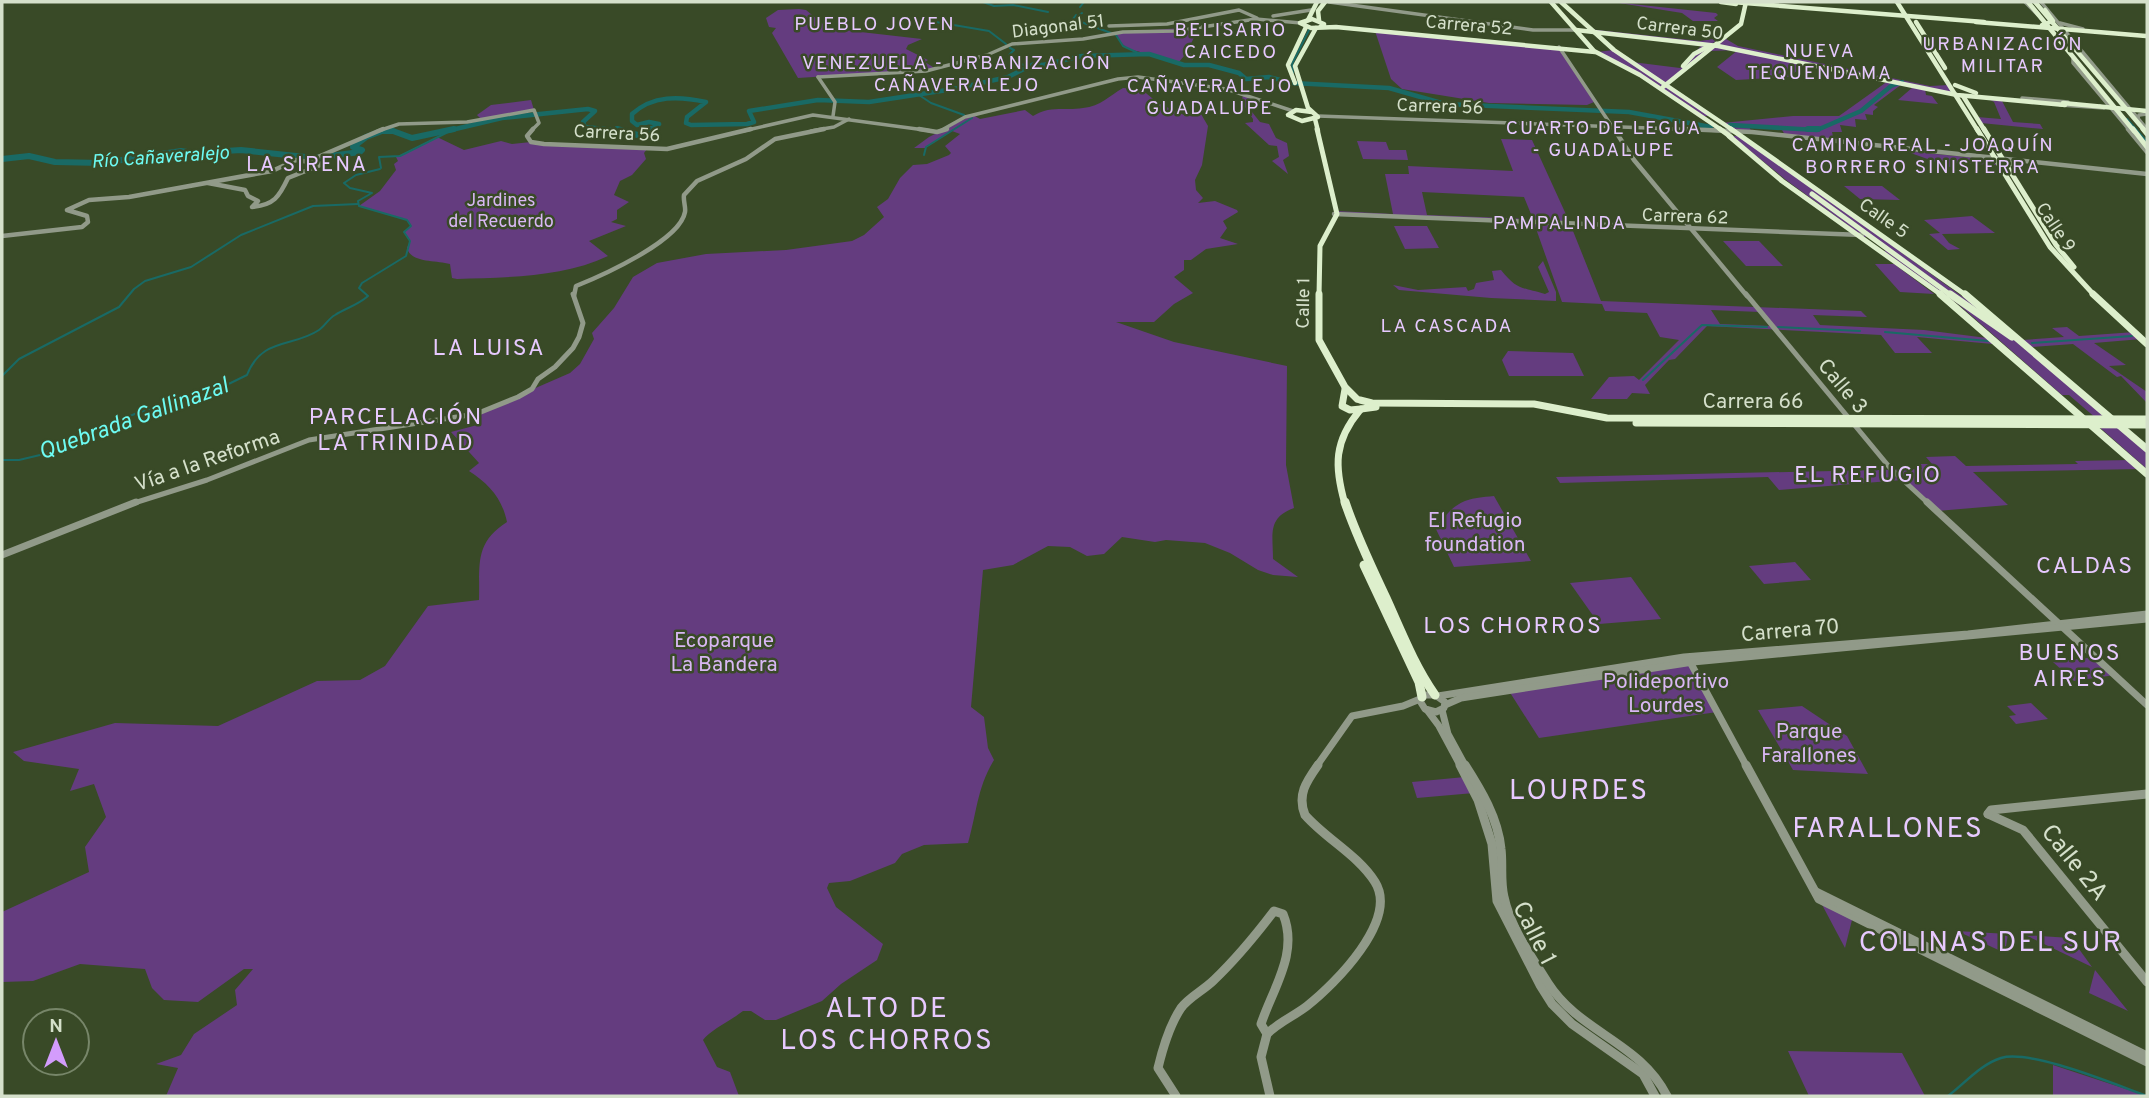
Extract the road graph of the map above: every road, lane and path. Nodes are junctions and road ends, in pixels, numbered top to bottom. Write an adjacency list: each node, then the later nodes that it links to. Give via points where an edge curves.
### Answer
1 (1317, 2): 14 (main road)
2 (1327, 2): 27 (main road, via 1318,11); 32 (street, via 1533,30)
3 (1335, 2): 33 (street, Carrera 50, via 1533,29)
4 (1552, 2): 33 (main road, Calle 5)
5 (1561, 2): 31 (main road, Calle 5)
6 (1721, 2): 10 (main road)
7 (1900, 2): 17 (main road, Calle 9); 17 (main road, Calle 9)
8 (2026, 2): 18 (main road)
9 (2038, 2): 23 (street); 25 (main road, bridge, via 2051,24); 50 (main road)
10 (1733, 3): 11 (main road)
11 (1743, 3): 12 (main road); 13 (main road); 24 (main road); 28 (main road)
12 (1812, 8): 13 (main road); 15 (main road)
13 (1802, 9): 16 (main road)
14 (1311, 10): 19 (street, Diagonal 51); 20 (main road)
15 (1842, 11): 16 (main road); 17 (main road)
16 (1849, 12): 17 (main road)
17 (1909, 17): 21 (main road); 21 (main road); 47 (main road, Calle 9); 47 (main road, Calle 9)
18 (2039, 17): 26 (main road, via 2037,23); 40 (main road)
19 (1261, 19): 20 (street); 35 (street, Diagonal 51); 35 (street, via 1239,10 1167,24 1109,26)
20 (1304, 21): 27 (main road); 29 (main road)
21 (1964, 21): 22 (main road); 40 (main road, via 2031,28)
22 (1976, 21): 25 (main road, bridge); 41 (main road, bridge)
23 (2058, 22): 34 (street); 39 (street)
24 (1741, 23): 28 (main road); 38 (main road)
25 (2011, 24): 41 (main road, bridge)
26 (2020, 24)
27 (1320, 25): 29 (main road); 30 (main road, Carrera 52); 37 (main road); 44 (main road, Carrera 52)
28 (1734, 25): 38 (main road)
29 (1306, 27): 62 (main road, via 1288,65)
30 (1341, 27): 37 (main road); 44 (main road, Carrera 52)
31 (1588, 29): 33 (main road, Carrera 50); 36 (main road, Carrera 50); 42 (main road, Calle 5)
32 (1569, 30): 33 (main road)
33 (1576, 30): 48 (main road, Calle 5)
34 (2099, 31)
35 (1118, 32): 78 (street, Diagonal 51, via 1007,45 926,71 818,76 834,100)
36 (1618, 33): 42 (main road); 43 (main road, Carrera 50)
37 (1311, 34): 62 (main road, via 1295,65)
38 (1728, 34): 46 (main road)
39 (2068, 35): 41 (main road, via 2082,31); 50 (street)
40 (2054, 36): 57 (main road)
41 (2147, 36)
42 (1598, 38): 53 (main road, Calle 5)
43 (1683, 40): 45 (main road, Carrera 50); 46 (main road, Carrera 50)
44 (1509, 43): 51 (main road, Carrera 52)
45 (1691, 43): 46 (main road, Carrera 50); 52 (main road)
46 (1715, 43): 49 (main road, Carrera 50); 52 (main road); 59 (main road); 63 (main road)
47 (1927, 44): 66 (main road, Calle 9); 66 (main road, Calle 9)
48 (1590, 47): 51 (main road, Carrera 52); 55 (main road, Calle 5)
49 (1735, 47): 54 (main road, Carrera 50); 56 (main road, Carrera 50)
50 (2076, 47): 58 (main road); 72 (street)
51 (1560, 48): 55 (main road, Carrera 52); 85 (street, Calle 3)
52 (1702, 49): 59 (main road)
53 (1614, 50): 55 (main road, Carrera 52); 60 (main road, Calle 5)
54 (1758, 50): 56 (main road); 66 (main road, Carrera 50)
55 (1595, 52): 63 (main road, Calle 5)
56 (1750, 52): 66 (main road, Carrera 50)
57 (2074, 60): 58 (main road); 64 (main road); 67 (street)
58 (2086, 62): 65 (main road)
59 (1683, 66): 61 (main road)
60 (1650, 75): 61 (main road); 63 (main road, Calle 5)
61 (1673, 75): 63 (main road)
62 (1296, 81): 74 (main road, via 1304,108); 75 (main road)
63 (1662, 86): 88 (main road, Calle 5); 91 (main road, Calle 5)
64 (2097, 87): 65 (main road); 87 (main road)
65 (2108, 88): 90 (main road)
66 (1957, 91): 68 (main road, Carrera 50); 69 (main road, Carrera 50); 70 (main road, Calle 9); 80 (main road, Calle 9)
67 (2099, 95): 71 (street, via 2100,103); 81 (street)
68 (1986, 98): 69 (main road, Carrera 50); 70 (main road)
69 (2023, 100): 71 (street, Carrera 50); 73 (street, Carrera 50); 76 (main road, Carrera 50, bridge)
70 (1967, 102): 80 (main road, Calle 9)
71 (2087, 104): 73 (street, via 2104,108)
72 (2126, 104): 76 (street); 82 (street)
73 (2092, 109): 81 (street)
74 (1300, 110): 75 (main road); 77 (main road)
75 (1312, 112): 79 (main road)
76 (2147, 112): 82 (street)
77 (1291, 113): 83 (street, via 1226,89 1130,78 965,117 942,131); 84 (main road, via 1292,119)
78 (832, 116): 83 (street); 96 (street, Carrera 56, via 804,117 662,150 536,143 527,136 539,123 535,113 467,122 406,123)
79 (1316, 118): 84 (main road); 85 (street, Carrera 56); 103 (main road)
80 (1974, 118): 86 (main road, Calle 9); 89 (main road, Calle 9)
81 (2118, 118): 87 (street)
82 (2138, 118): 90 (street)
83 (849, 119): 127 (street, Vía a la Reforma, via 830,130 783,136 746,159 713,172 687,191 681,222 618,269 579,283 573,295 582,316 579,337 566,357 527,393 476,414 309,440)
84 (1302, 121): 103 (main road, via 1312,125)
85 (1610, 127): 88 (street, Carrera 56); 106 (street, Calle 3)
86 (1977, 127): 89 (main road); 97 (main road, Calle 9)
87 (2128, 128): 94 (main road)
88 (1714, 129): 91 (main road, Calle 5)
89 (1986, 131): 97 (main road, Calle 9)
90 (2147, 131)
91 (1730, 133): 92 (street); 93 (main road, Calle 5); 97 (street); 107 (main road, Calle 5)
92 (1753, 134): 93 (main road); 97 (street)
93 (1746, 140): 95 (main road, Calle 5)
94 (2144, 146)
95 (1760, 149): 102 (main road, Calle 5); 104 (main road, via 1763,157)
96 (312, 160): 100 (street, via 295,160 274,171); 100 (street, via 323,164 288,178 277,200 261,207 252,207 258,201 245,190)
97 (2001, 160): 98 (main road); 98 (main road); 101 (main road, Calle 9); 101 (main road, Calle 9)
98 (2015, 161): 99 (street); 99 (street)
99 (2147, 175)
100 (208, 183): 108 (street, via 80,202 67,210 87,216 86,225)
101 (2022, 197): 105 (main road, Calle 9); 105 (main road, Calle 9)
102 (1842, 209): 104 (main road); 115 (main road, Calle 5, via 1977,303)
103 (1335, 213): 106 (street, Carrera 62); 116 (main road, Calle 1, via 1320,246 1318,329 1322,348)
104 (1853, 224): 107 (main road)
105 (2043, 227): 109 (main road, Calle 9); 110 (main road, Calle 9)
106 (1693, 228): 107 (street, Carrera 62); 121 (street, Calle 3)
107 (1860, 234): 115 (main road); 122 (main road, Calle 5, via 1955,304)
108 (2, 236)
109 (2046, 239): 110 (main road); 111 (main road, Calle 9, via 2062,262)
110 (2056, 245): 112 (main road, Calle 9)
111 (2109, 308): 112 (main road, Calle 9); 112 (main road)
112 (2127, 320): 113 (main road, Calle 9); 114 (main road, Calle 9)
113 (2147, 336)
114 (2147, 344)
115 (2044, 359): 119 (main road, Calle 5)
116 (1345, 387): 117 (main road); 118 (main road, Calle 1)
117 (1346, 404): 118 (main road); 118 (main road); 132 (main road, via 1347,415 1333,457 1341,512 1419,682)
118 (1360, 405): 121 (main road, Carrera 66, via 1522,407 1610,423); 131 (main road, via 1339,450 1343,502 1422,676)
119 (2112, 419): 120 (main road, Carrera 66); 122 (main road, Carrera 66); 123 (main road, Calle 5)
120 (2147, 419)
121 (1850, 421): 122 (main road, Carrera 66); 129 (street, Calle 3, via 1897,475)
122 (2088, 422): 123 (main road, Carrera 66); 126 (main road)
123 (2119, 425): 124 (main road, Carrera 66); 125 (main road, Calle 5)
124 (2147, 425)
125 (2147, 449)
126 (2147, 474)
127 (2, 555)
128 (2147, 616): 129 (street, Carrera 70)
129 (2061, 625): 130 (street, Carrera 70, via 1962,639); 133 (street, Calle 3)
130 (1692, 662): 131 (street, Carrera 70); 135 (street, Carrera 70, via 1461,698); 138 (street)
131 (1437, 695): 132 (street, Carrera 70); 135 (street, Calle 1)
132 (1421, 698): 134 (street); 136 (street, Calle 1)
133 (2147, 705)
134 (1403, 706): 136 (street); 140 (street, via 1355,716 1303,786 1301,805 1311,823 1371,878 1381,895 1381,911 1339,977)
135 (1444, 707): 136 (street, Carrera 70); 146 (street, Calle 1, via 1445,726 1486,799 1501,844 1504,900 1549,985 1578,1018 1644,1062)
136 (1426, 709): 145 (street, Calle 1, via 1478,800 1492,844 1497,901 1540,985 1572,1024 1643,1074)
137 (2147, 794): 139 (street, Calle 2A, via 1992,810 1989,814 2024,830)
138 (1817, 895): 141 (street); 142 (street)
139 (2147, 982)
140 (1267, 1034): 143 (street, via 1261,1024 1290,946 1283,914 1274,911 1254,940 1183,1006 1158,1068); 144 (street, via 1262,1061)
141 (2147, 1056)
142 (2147, 1062)
143 (1176, 1096)
144 (1270, 1096)
145 (1655, 1096)
146 (1667, 1096)

